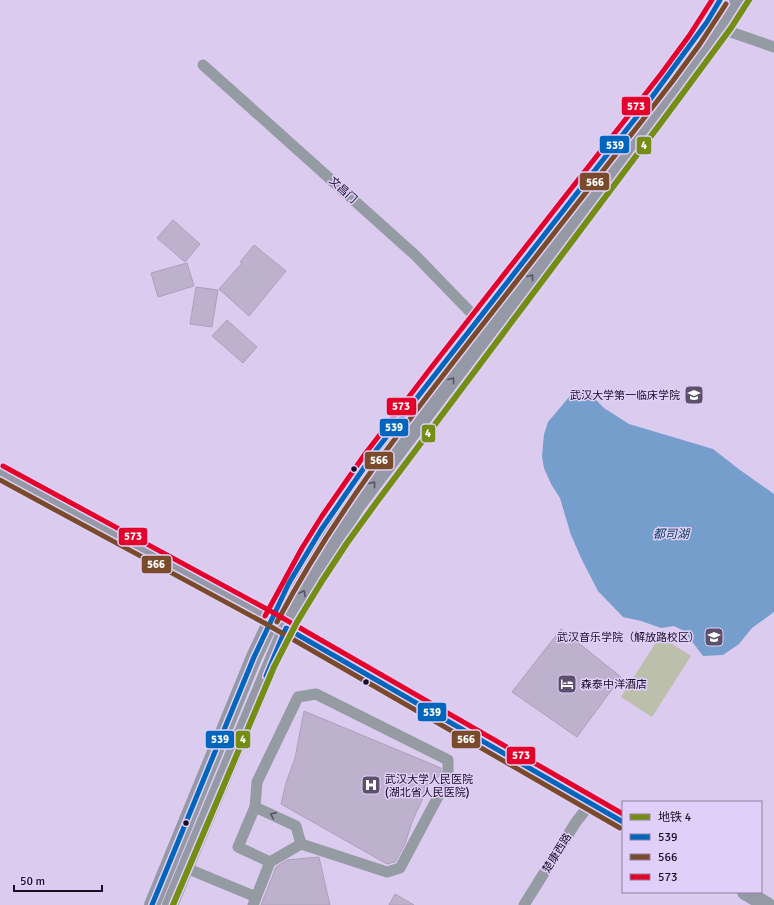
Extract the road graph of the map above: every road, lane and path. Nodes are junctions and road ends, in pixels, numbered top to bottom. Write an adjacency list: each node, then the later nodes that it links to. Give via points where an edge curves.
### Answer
1 (720, 0): 6 (main road, via 707,22 649,101)
2 (738, 0): 3 (main road)
3 (722, 29): 4 (street); 9 (main road, one-way to 3, via 303,593 356,506)
4 (774, 47)
5 (203, 65): 6 (street, 文昌门, via 415,255)
6 (478, 320): 8 (main road, via 377,449 289,583)
7 (0, 472): 8 (main road)
8 (271, 619): 9 (main road); 18 (main road)
9 (286, 628): 10 (main road); 15 (main road)
10 (591, 803): 12 (main road); 20 (street, 楚康西路, via 576,822)
11 (255, 807): 13 (street, one-way to 11, via 298,822); 13 (street, via 257,782 298,697 316,694 448,760 448,778 400,868 387,872); 14 (street, via 238,847)
12 (622, 821)
13 (301, 844): 14 (street)
14 (270, 862): 17 (street)
15 (186, 868): 17 (street); 19 (main road)
16 (747, 893): 21 (main road)
17 (255, 901)
18 (152, 905)
19 (170, 905)
20 (524, 905)
21 (767, 905)

